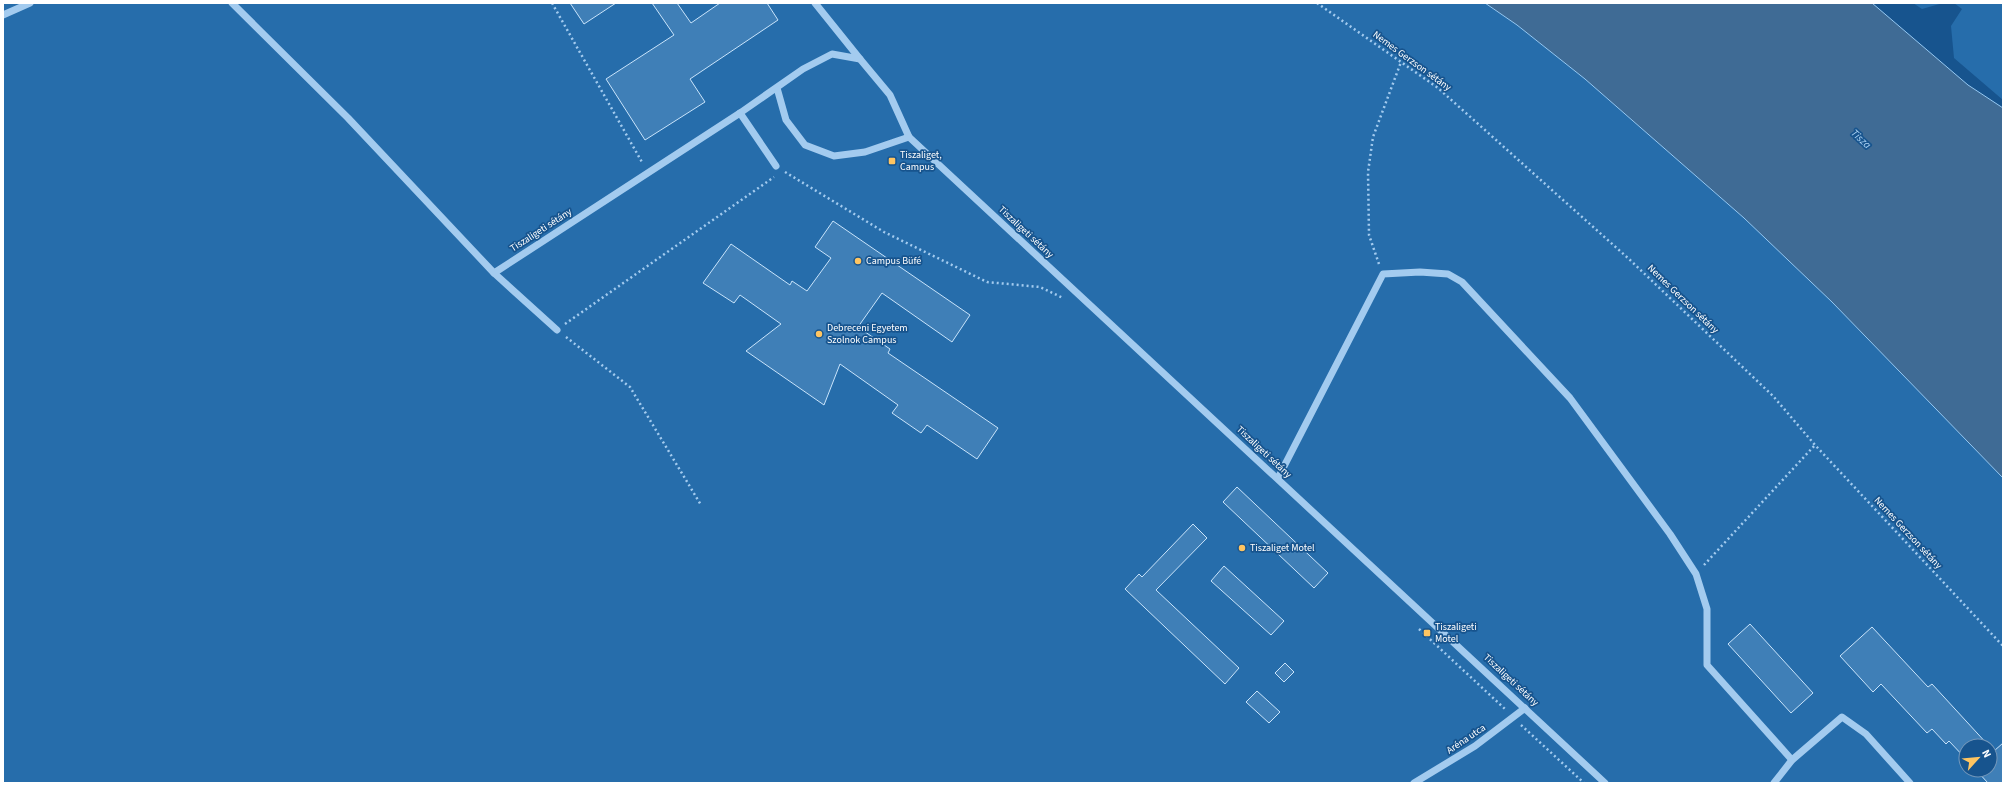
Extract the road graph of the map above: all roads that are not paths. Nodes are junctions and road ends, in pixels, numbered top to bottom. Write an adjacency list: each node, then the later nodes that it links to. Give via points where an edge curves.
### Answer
1 (30, 3): 4 (street)
2 (232, 3): 10 (street, via 348,118)
3 (815, 3): 5 (street, Tiszaligeti sétány)
4 (3, 15)
5 (860, 59): 6 (street, Tiszaligeti sétány, via 832,54 803,69); 8 (street, Tiszaligeti sétány, via 890,94)
6 (777, 88): 7 (street, Tiszaligeti sétány); 8 (street, via 786,120 805,145 834,156 865,152)
7 (740, 113): 9 (street); 10 (street, Tiszaligeti sétány)
8 (909, 137): 12 (street, Tiszaligeti sétány)
9 (779, 168)
10 (494, 273): 11 (street)
11 (557, 330)
12 (1278, 478): 13 (street, Tiszaligeti sétány); 14 (street, via 1383,274 1448,274 1462,282 1570,398 1670,534 1696,574 1707,609 1707,665)
13 (1525, 708): 15 (street, Aréna utca, via 1475,746); 16 (street, Tiszaligeti sétány)
14 (1792, 760): 17 (street); 18 (street, via 1842,717 1866,734)
15 (1414, 783)
16 (1605, 783)
17 (1774, 783)
18 (1910, 783)

